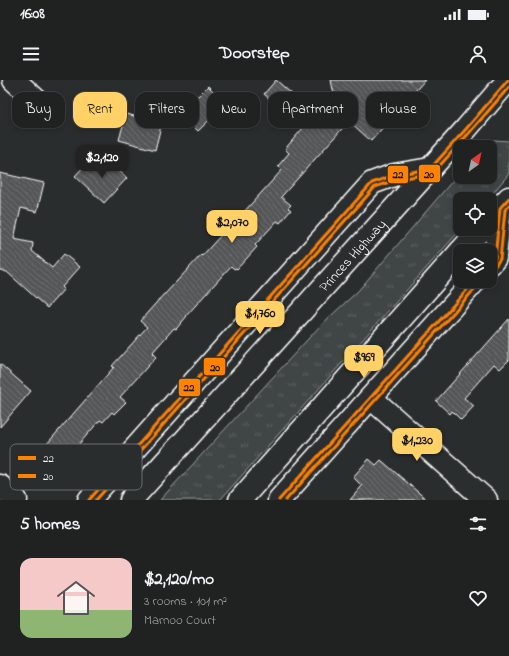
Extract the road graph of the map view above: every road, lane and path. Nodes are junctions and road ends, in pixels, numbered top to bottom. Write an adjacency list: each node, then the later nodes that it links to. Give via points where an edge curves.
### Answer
1 (14, 80): 3 (main road)
2 (503, 85): 4 (main road, Princes Highway)
3 (28, 92)
4 (430, 169): 12 (main road, via 394,175 372,183); 14 (main road, Princes Highway)
5 (500, 208): 8 (main road)
6 (475, 236): 7 (main road)
7 (468, 244)
8 (496, 244)
9 (453, 261): 20 (main road)
10 (469, 288): 11 (main road)
11 (370, 398): 21 (main road); 22 (main road)
12 (140, 444)
13 (0, 486): 17 (main road)
14 (142, 488)
15 (99, 490): 18 (main road)
16 (140, 490): 19 (main road, Princes Highway)
17 (16, 500)
18 (90, 500)
19 (131, 500)
20 (240, 500)
21 (279, 500)
22 (486, 500)

